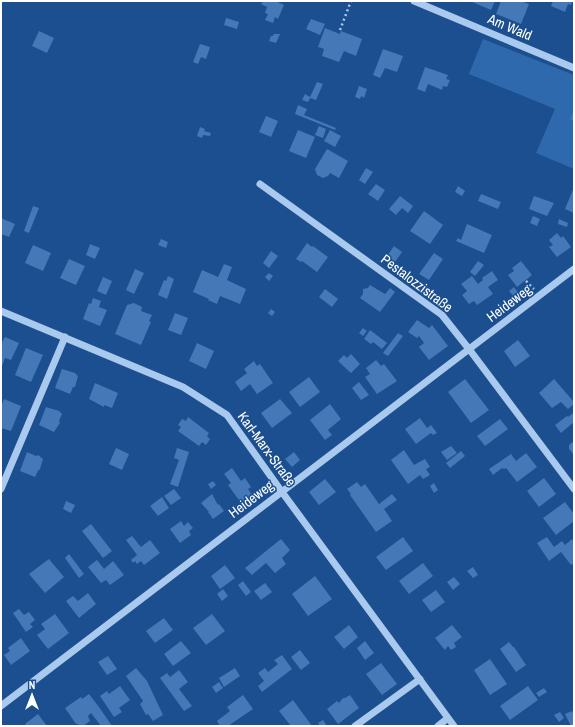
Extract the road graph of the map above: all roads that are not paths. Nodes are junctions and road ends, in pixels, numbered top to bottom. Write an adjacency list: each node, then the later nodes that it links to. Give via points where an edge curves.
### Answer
1 (414, 1): 2 (street, Am Wald)
2 (574, 68)
3 (260, 184): 7 (street, Pestalozzistraße, via 442,315)
4 (574, 270): 7 (street, Heideweg)
5 (1, 311): 6 (street, Karl-Marx-Straße)
6 (65, 337): 8 (street); 10 (street, Karl-Marx-Straße, via 183,387 227,415)
7 (469, 349): 9 (street, Pestalozzistraße); 10 (street, Heideweg)
8 (1, 489)
9 (574, 489)
10 (282, 492): 11 (street, Karl-Marx-Straße); 12 (street, Heideweg)
11 (420, 679): 13 (street, Karl-Marx-Straße); 14 (street)
12 (1, 706)
13 (448, 718): 15 (street); 16 (street, Karl-Marx-Straße)
14 (355, 726)
15 (438, 726)
16 (454, 726)

